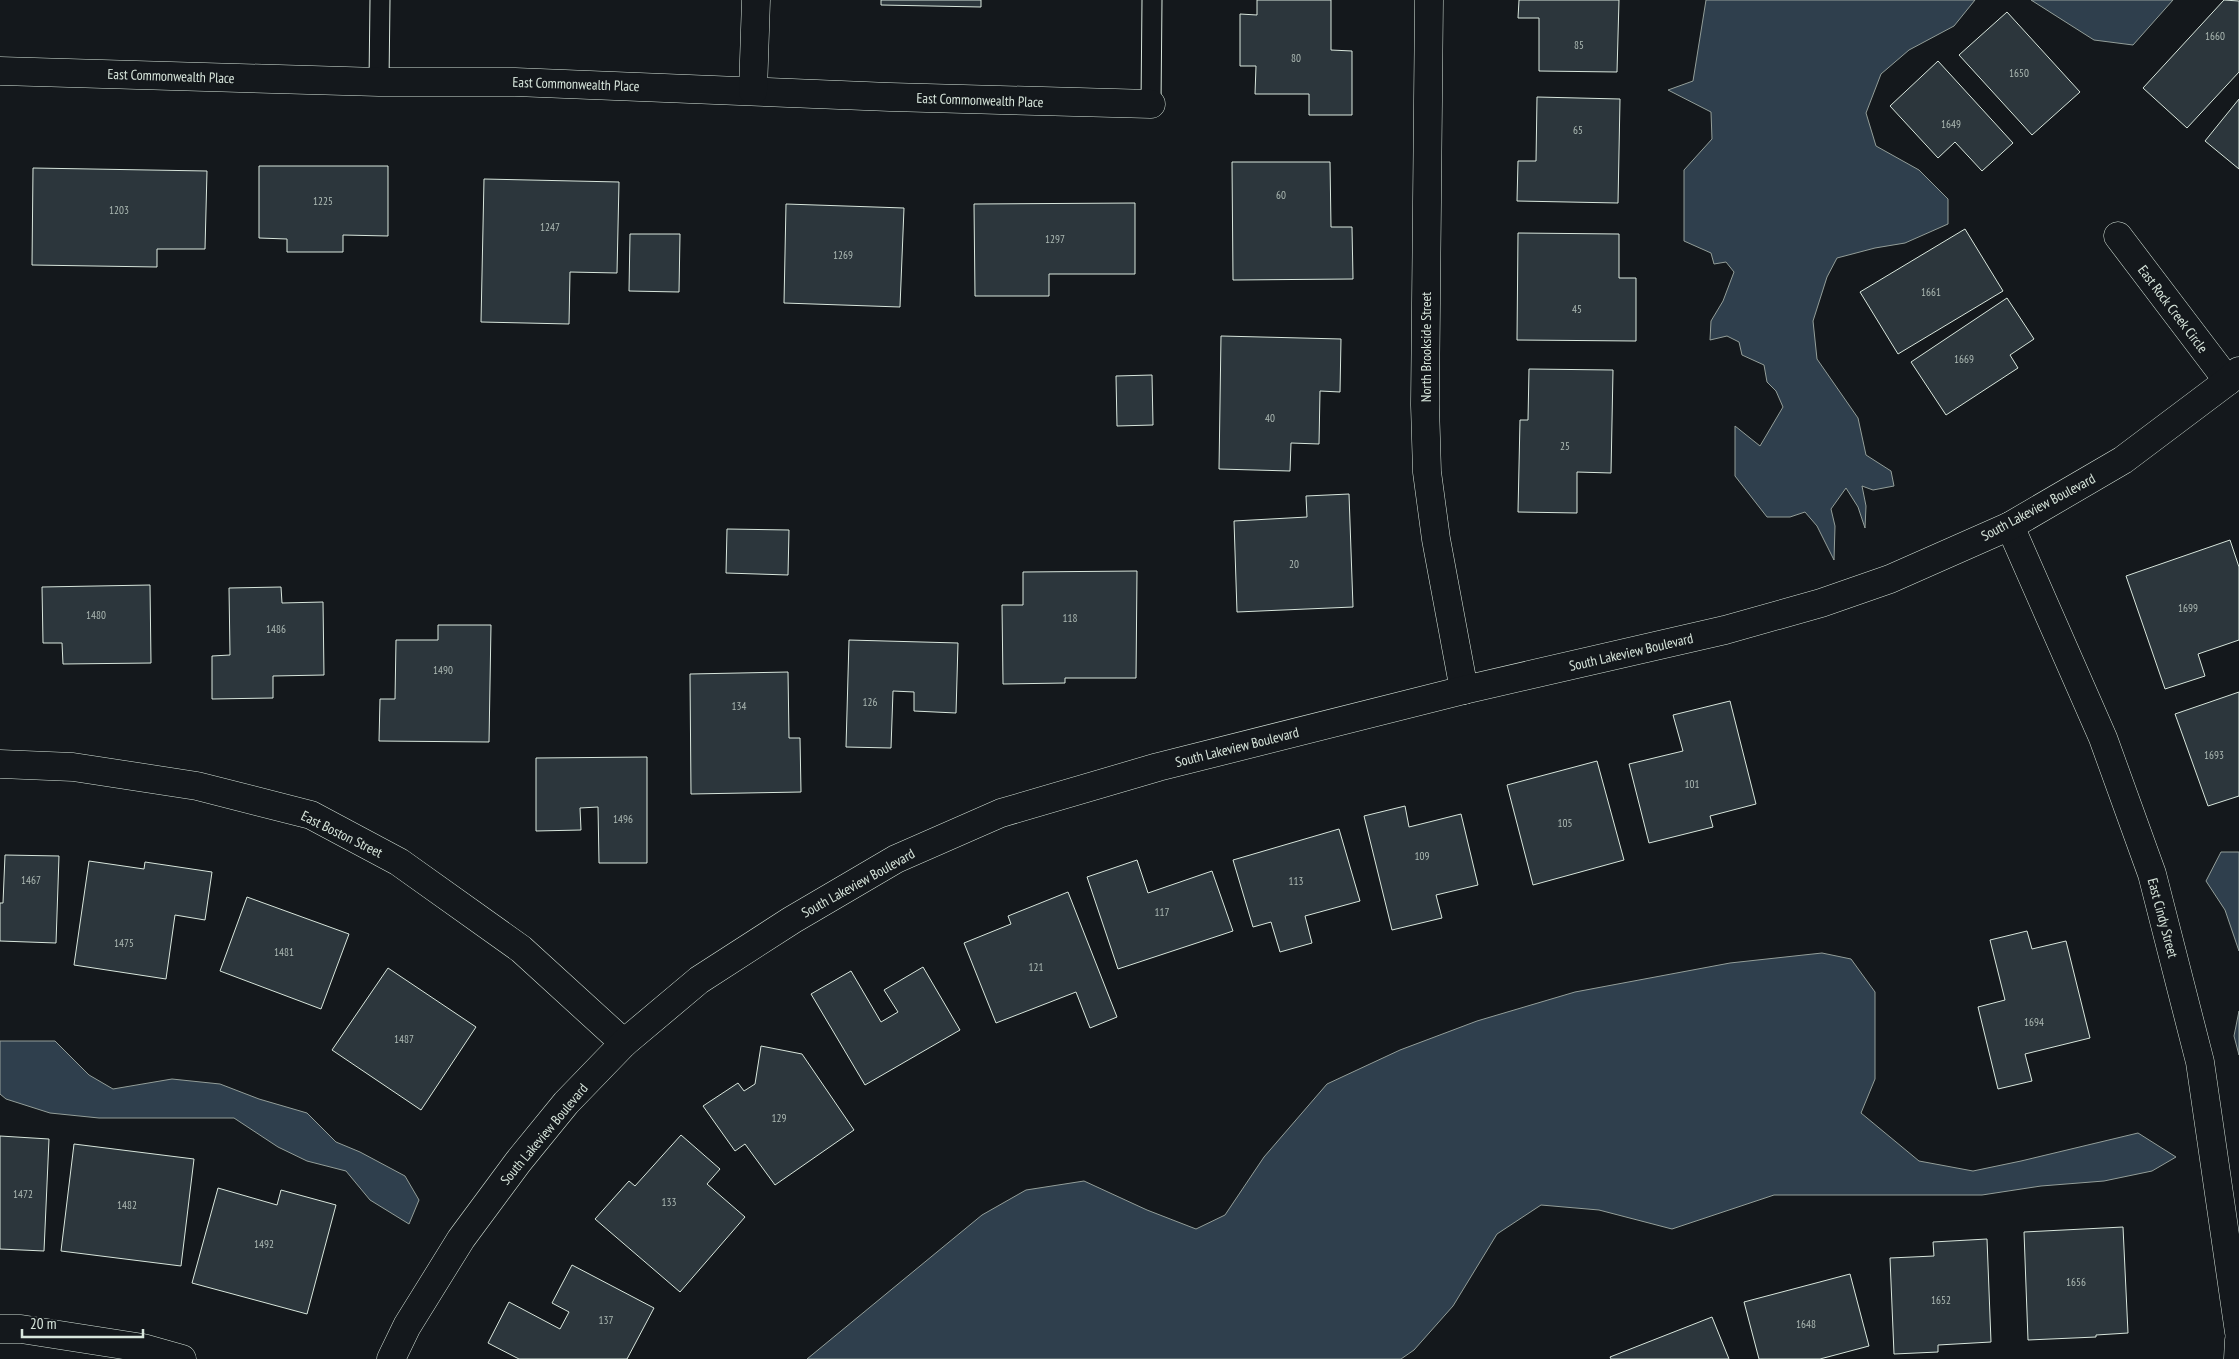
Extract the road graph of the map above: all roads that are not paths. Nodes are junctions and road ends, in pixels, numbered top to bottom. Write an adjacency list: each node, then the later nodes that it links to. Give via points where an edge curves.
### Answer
1 (380, 0): 6 (lane)
2 (756, 0): 7 (street)
3 (1152, 0): 8 (lane)
4 (1429, 0): 12 (street, North Brookside Street, via 1427,472)
5 (0, 72): 6 (street, East Commonwealth Place)
6 (379, 82): 7 (street, East Commonwealth Place, via 516,82)
7 (753, 91): 8 (street, East Commonwealth Place)
8 (1151, 104)
9 (2118, 236): 10 (street, East Rock Creek Circle)
10 (2234, 376): 11 (street, South Lakeview Boulevard, via 2123,460)
11 (2010, 526): 12 (street, South Lakeview Boulevard, via 1890,579 1821,603 1725,630); 15 (street, East Cindy Street, via 2103,738 2152,874 2200,1062)
12 (1464, 690): 14 (street, South Lakeview Boulevard, via 1158,767 1001,813 896,859 792,920 699,980)
13 (0, 764): 14 (street, East Boston Street, via 73,767 197,786 311,815 400,862 521,949)
14 (624, 1043): 20 (street, South Lakeview Boulevard, via 560,1110 461,1239 407,1326)
15 (2229, 1195): 17 (street, East Cindy Street)
16 (0, 1329): 19 (street, via 21,1329 143,1348)
17 (2239, 1332)
18 (2239, 1340): 21 (street)
19 (182, 1359)
20 (391, 1359)
21 (2238, 1359)

